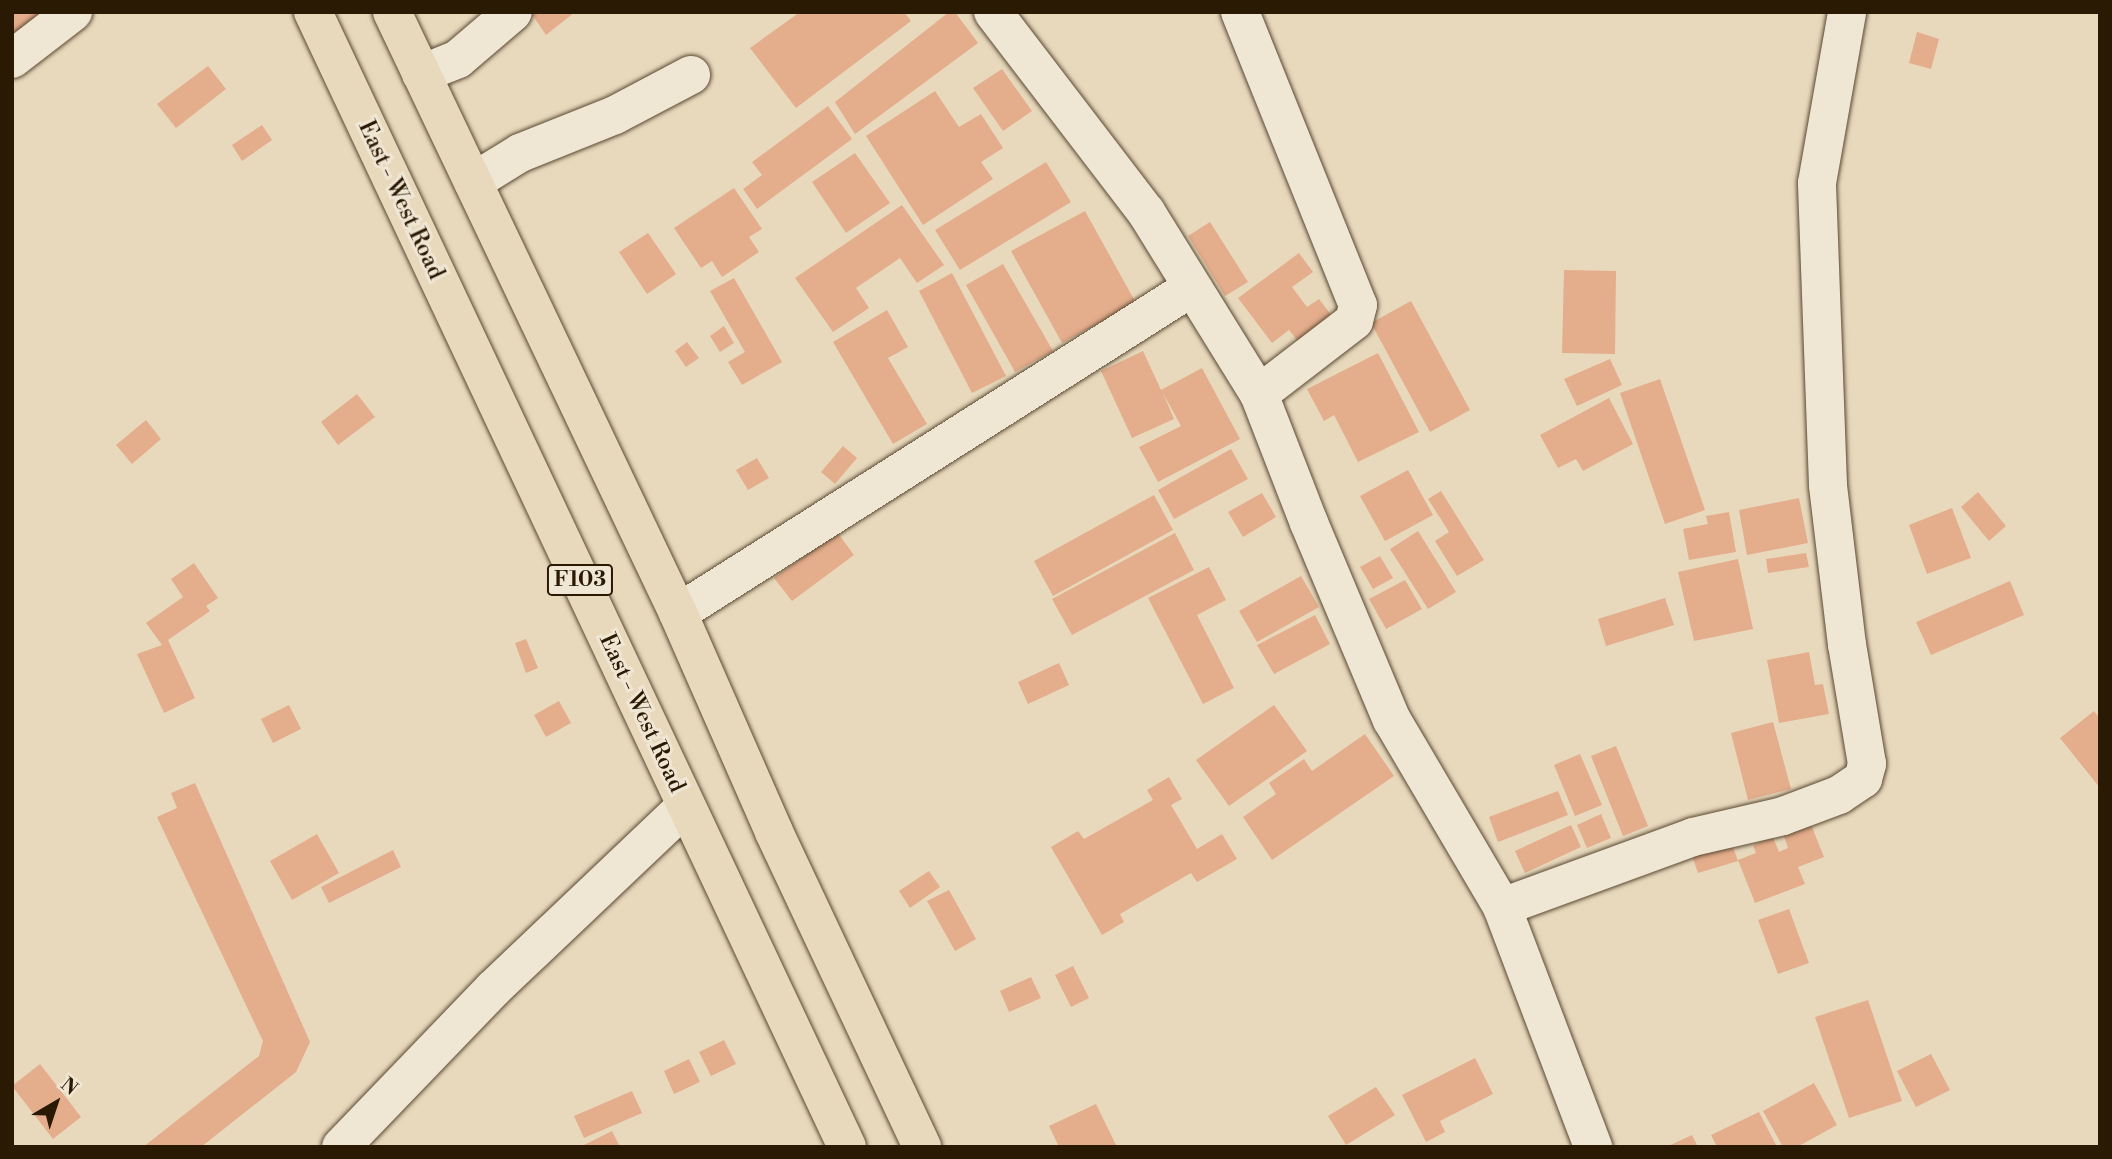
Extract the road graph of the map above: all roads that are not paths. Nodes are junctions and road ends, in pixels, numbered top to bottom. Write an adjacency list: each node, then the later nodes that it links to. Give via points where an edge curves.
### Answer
1 (73, 12): 8 (street)
2 (313, 12): 15 (main road, East - West Road / F103)
3 (392, 12): 9 (main road)
4 (513, 12): 9 (street, via 458,59)
5 (993, 12): 12 (street, via 1146,212)
6 (1240, 12): 13 (street, via 1359,305 1354,321)
7 (1847, 12): 16 (street, via 1817,183 1828,485 1867,764 1863,779 1839,795 1783,816 1693,837)
8 (12, 59)
9 (421, 74): 11 (main road)
10 (691, 75): 11 (street, via 615,115 520,153)
11 (473, 182): 14 (main road)
12 (1191, 288): 13 (street); 14 (street)
13 (1259, 394): 16 (street, via 1392,720)
14 (678, 614): 19 (main road)
15 (686, 806): 17 (street, via 493,989); 18 (main road, East - West Road / F103)
16 (1502, 907): 20 (street)
17 (341, 1147)
18 (847, 1147)
19 (922, 1147)
20 (1593, 1147)

